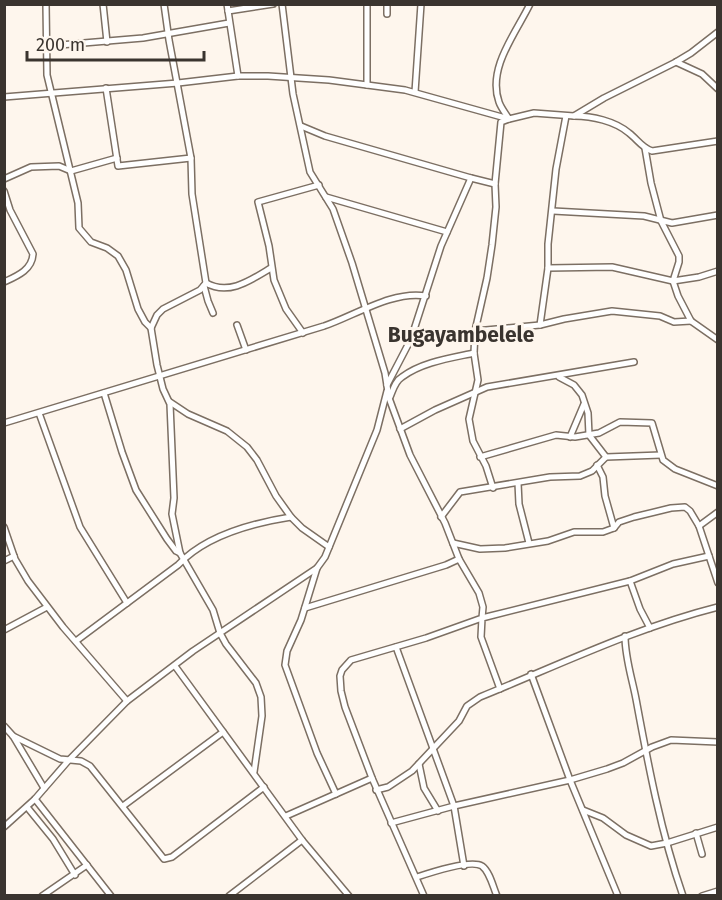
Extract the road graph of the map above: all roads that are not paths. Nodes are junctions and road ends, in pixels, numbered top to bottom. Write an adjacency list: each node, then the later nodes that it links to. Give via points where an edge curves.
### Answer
1 (46, 4): 17 (street)
2 (103, 4): 16 (street)
3 (164, 4): 15 (street)
4 (227, 4): 11 (street)
5 (273, 4): 11 (street)
6 (282, 4): 20 (street)
7 (367, 4): 22 (street)
8 (387, 4): 12 (street)
9 (421, 4): 25 (street)
10 (530, 4): 30 (street, via 499,66 499,102)
11 (228, 11): 13 (street)
12 (387, 14)
13 (229, 23): 15 (street); 19 (street)
14 (717, 32): 18 (street)
15 (169, 35): 16 (street); 21 (street)
16 (107, 42): 17 (street)
17 (48, 46): 26 (street)
18 (676, 62): 24 (street, via 702,74); 29 (street)
19 (238, 76): 20 (street); 21 (street)
20 (291, 76): 22 (street); 31 (street)
21 (178, 83): 23 (street); 35 (street)
22 (367, 85): 25 (street)
23 (106, 88): 26 (street); 34 (street)
24 (717, 89)
25 (415, 92): 30 (street)
26 (51, 93): 27 (street); 36 (street)
27 (4, 97)
28 (566, 116): 29 (street); 30 (street, via 534,113); 43 (street)
29 (574, 116): 33 (street, via 619,125)
30 (508, 119): 39 (street, via 501,122)
31 (301, 126): 37 (street); 40 (street, via 310,172)
32 (717, 141): 33 (street)
33 (645, 148): 45 (street)
34 (117, 158): 35 (street, via 118,166); 36 (street)
35 (191, 158): 52 (street)
36 (71, 171): 38 (street, via 60,165 31,167); 59 (street, via 80,228 91,242 118,256 138,309)
37 (471, 178): 39 (street); 46 (street)
38 (4, 179)
39 (495, 184): 60 (street, via 491,253)
40 (319, 185): 42 (street); 47 (street, via 258,202)
41 (4, 191): 51 (street, via 33,259 27,268)
42 (326, 197): 46 (street); 54 (street)
43 (553, 211): 45 (street, via 644,216); 48 (street)
44 (717, 215): 45 (street)
45 (661, 222): 50 (street, via 679,256)
46 (447, 232): 53 (street)
47 (271, 268): 52 (street, via 235,287); 61 (street, via 286,309)
48 (548, 268): 50 (street, via 612,267); 58 (street)
49 (717, 271): 50 (street, via 699,278)
50 (673, 280): 56 (street)
51 (4, 282)
52 (205, 285): 55 (street); 59 (street, via 163,309)
53 (426, 296): 54 (street, via 407,296); 68 (street, via 411,339)
54 (366, 308): 61 (street); 68 (street)
55 (213, 313)
56 (691, 321): 58 (street, via 675,322 660,316 612,310); 62 (street)
57 (237, 325): 63 (street)
58 (540, 325): 60 (street)
59 (151, 328): 67 (street)
60 (475, 331): 64 (street)
61 (303, 333): 63 (street)
62 (717, 340)
63 (246, 350): 67 (street)
64 (474, 353): 69 (street); 71 (street, via 403,376)
65 (634, 362): 66 (street)
66 (552, 376): 69 (street); 73 (street, via 574,385)
67 (160, 377): 70 (street); 72 (street)
68 (387, 387): 71 (street); 94 (street, via 377,430)
69 (477, 390): 76 (street); 80 (street, via 469,419)
70 (104, 393): 74 (street); 95 (street, via 136,490)
71 (389, 398): 76 (street)
72 (170, 401): 87 (street, via 188,414 227,430 247,447); 95 (street, via 172,514)
73 (584, 404): 77 (street); 78 (street)
74 (39, 413): 75 (street); 104 (street, via 80,527)
75 (4, 423)
76 (400, 429): 88 (street)
77 (589, 435): 78 (street); 79 (street, via 620,422 652,423); 81 (street)
78 (570, 437): 80 (street, via 551,436)
79 (661, 455): 81 (street); 84 (street, via 675,469)
80 (480, 457): 85 (street)
81 (606, 457): 82 (street)
82 (597, 465): 83 (street, via 580,476); 91 (street)
83 (518, 483): 85 (street); 93 (street)
84 (717, 486)
85 (493, 488): 88 (street, via 460,492)
86 (717, 512): 89 (street)
87 (291, 517): 94 (street); 98 (street, via 231,533)
88 (441, 517): 92 (street)
89 (699, 526): 91 (street, via 690,511 682,507 634,517); 97 (street)
90 (4, 528): 96 (street)
91 (614, 528): 93 (street, via 574,532)
92 (453, 543): 93 (street, via 490,550); 99 (street)
93 (529, 543)
94 (329, 547): 101 (street)
95 (180, 553): 98 (street)
96 (14, 556): 100 (street); 105 (street)
97 (709, 556): 102 (street, via 673,564); 103 (street)
98 (183, 559): 104 (street); 111 (street, via 213,610)
99 (459, 559): 107 (street); 108 (street, via 479,593)
100 (4, 561)
101 (317, 568): 107 (street); 111 (street)
102 (630, 581): 108 (street); 109 (street)
103 (717, 583)
104 (127, 603): 113 (street)
105 (47, 607): 110 (street); 113 (street)
106 (717, 607): 109 (street)
107 (305, 608): 133 (street, via 285,665)
108 (482, 618): 114 (street); 117 (street, via 481,637)
109 (650, 628): 112 (street)
110 (4, 630)
111 (220, 633): 115 (street); 127 (street, via 256,683 261,698)
112 (625, 636): 116 (street); 124 (street)
113 (76, 641): 118 (street)
114 (396, 647): 123 (street); 128 (street, via 351,660 340,676 345,707)
115 (175, 666): 118 (street); 120 (street)
116 (531, 674): 117 (street); 129 (street)
117 (500, 689): 123 (street, via 471,703)
118 (127, 701): 125 (street)
119 (4, 726): 121 (street)
120 (223, 732): 127 (street); 135 (street)
121 (14, 736): 125 (street); 131 (street)
122 (717, 742): 124 (street, via 671,740)
123 (433, 748): 126 (street); 136 (street)
124 (646, 750): 129 (street, via 623,763); 146 (street)
125 (68, 761): 131 (street); 135 (street, via 90,766)
126 (419, 764): 132 (street, via 388,787); 139 (street, via 424,788)
127 (254, 772): 130 (street)
128 (372, 778): 132 (street); 133 (street)
129 (570, 780): 136 (street); 138 (street)
130 (264, 787): 135 (street, via 168,859 158,853); 140 (street)
131 (44, 788): 134 (street)
132 (376, 790): 141 (street)
133 (336, 794): 140 (street)
134 (35, 799): 137 (street); 148 (street)
135 (123, 806)
136 (454, 806): 139 (street); 149 (street)
137 (27, 807): 142 (street); 150 (street)
138 (582, 810): 146 (street, via 603,818 646,845); 159 (street)
139 (438, 811): 141 (street)
140 (286, 816): 145 (street)
141 (391, 823): 151 (street)
142 (4, 827)
143 (717, 827): 144 (street)
144 (696, 833): 146 (street); 147 (street)
145 (302, 840): 155 (street); 156 (street)
146 (667, 843): 160 (street)
147 (702, 854)
148 (87, 865): 150 (street); 154 (street)
149 (464, 866): 151 (street); 158 (street, via 483,867)
150 (75, 875): 153 (street)
151 (417, 876): 157 (street)
152 (717, 891): 161 (street)
153 (42, 896)
154 (111, 896)
155 (229, 896)
156 (349, 896)
157 (424, 896)
158 (497, 896)
159 (618, 896)
160 (683, 896)
161 (702, 896)

